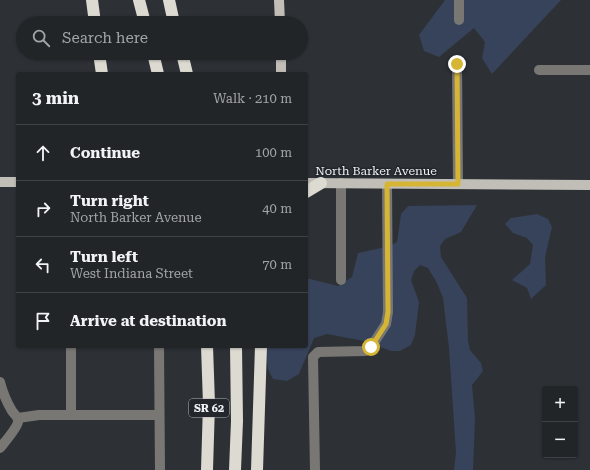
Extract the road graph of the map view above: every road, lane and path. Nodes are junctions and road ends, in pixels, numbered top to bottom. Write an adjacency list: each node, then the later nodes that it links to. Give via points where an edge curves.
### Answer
1 (92, 0): 6 (highway)
2 (139, 0): 7 (highway)
3 (169, 0): 8 (highway)
4 (279, 0): 9 (main road)
5 (459, 0): 10 (street)
6 (94, 16)
7 (143, 16)
8 (172, 16)
9 (280, 16)
10 (458, 20)
11 (100, 60): 18 (highway)
12 (155, 60): 19 (highway)
13 (184, 60): 20 (highway)
14 (281, 60): 21 (main road)
15 (457, 64): 28 (street)
16 (539, 70): 17 (street)
17 (590, 70)
18 (102, 72)
19 (158, 72)
20 (187, 72)
21 (281, 72)
22 (0, 182): 23 (main road)
23 (16, 182)
24 (308, 183): 25 (main road, North Barker Avenue)
25 (320, 183): 26 (main road, North Barker Avenue); 30 (highway)
26 (341, 184): 27 (main road, North Barker Avenue); 31 (street)
27 (387, 184): 28 (main road, North Barker Avenue); 46 (street, via 386,324 371,347 365,351 318,352 313,357)
28 (458, 184): 29 (main road, North Barker Avenue)
29 (590, 185)
30 (308, 191)
31 (341, 280)
32 (71, 348): 38 (street)
33 (159, 348): 39 (street)
34 (207, 348): 43 (highway, SR 62)
35 (236, 348): 44 (highway, SR 62)
36 (261, 348): 45 (highway)
37 (0, 382): 40 (street, via 3,394)
38 (71, 415): 39 (street); 40 (street)
39 (159, 415): 42 (street)
40 (18, 418): 41 (street, via 13,431)
41 (0, 448)
42 (160, 470)
43 (207, 470)
44 (236, 470)
45 (257, 470)
46 (315, 470)

